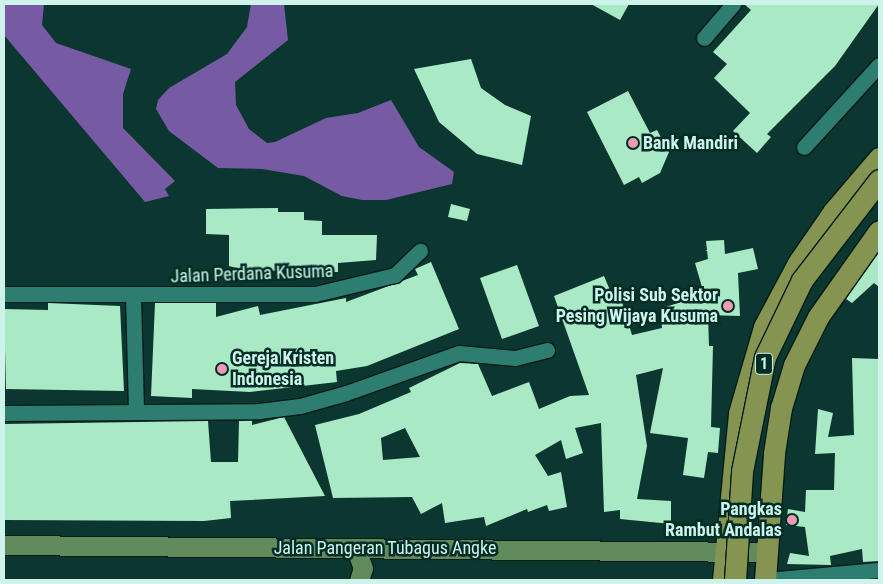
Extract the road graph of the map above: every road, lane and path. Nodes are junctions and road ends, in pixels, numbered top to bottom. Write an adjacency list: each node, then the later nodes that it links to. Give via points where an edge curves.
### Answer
1 (733, 4): 2 (street)
2 (704, 38)
3 (879, 65): 4 (street)
4 (804, 146)
5 (879, 158): 17 (highway, 1, via 832,212 798,263 764,327 739,413)
6 (879, 180): 22 (highway, 1, bridge, via 802,280 765,357 742,471)
7 (879, 196): 23 (highway, 1, via 817,274 778,349 758,432)
8 (879, 231): 18 (highway, 1, via 818,317 794,365 781,408)
9 (420, 251): 11 (street, Jalan Perdana Kusuma, via 395,275 315,294)
10 (4, 294): 11 (street, Jalan Perdana Kusuma)
11 (134, 295): 13 (street)
12 (547, 350): 13 (street, via 515,358 460,352 300,406 260,411)
13 (136, 412): 14 (street)
14 (4, 413)
15 (4, 545): 16 (main road, Jalan Pangeran Tubagus Angke)
16 (356, 549): 17 (main road, Jalan Pangeran Tubagus Angke); 20 (main road, via 362,568)
17 (725, 550): 18 (main road, Jalan Pangeran Tubagus Angke); 21 (highway, 1)
18 (767, 552): 24 (highway, 1)
19 (879, 570): 24 (street)
20 (359, 580)
21 (723, 580)
22 (735, 580)
23 (746, 580)
24 (766, 580)

